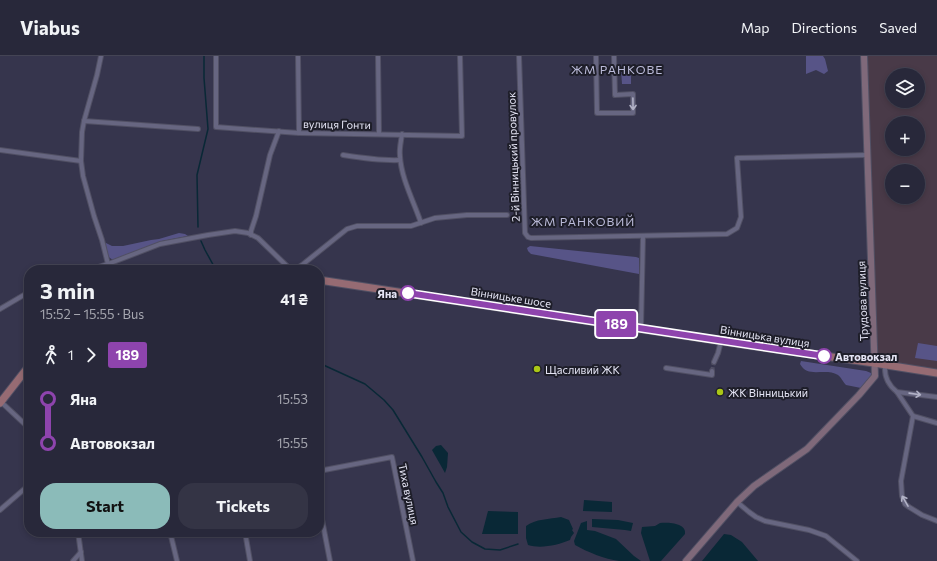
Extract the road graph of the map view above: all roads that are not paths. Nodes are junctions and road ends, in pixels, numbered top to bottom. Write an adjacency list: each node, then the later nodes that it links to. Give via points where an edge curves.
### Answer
1 (100, 56): 10 (street)
2 (216, 56): 12 (street, вулиця Гонти, via 216,127)
3 (298, 56): 13 (street)
4 (378, 56): 14 (street)
5 (460, 56): 15 (street, вулиця Гонти, via 462,136)
6 (518, 56): 24 (street, 2-й Вінницький провулок, via 525,233 531,238)
7 (596, 56): 8 (street, one-way to 7, via 615,95 633,94 633,113 597,113)
8 (614, 56)
9 (864, 56): 18 (main road, Трудова вулиця)
10 (84, 121): 11 (street); 20 (street)
11 (198, 129)
12 (279, 132): 13 (street, вулиця Гонти); 23 (street, via 270,155)
13 (299, 133): 14 (street, вулиця Гонти)
14 (379, 134): 15 (street, вулиця Гонти)
15 (402, 134): 19 (street)
16 (0, 150): 20 (street)
17 (342, 155): 19 (street)
18 (868, 155): 24 (street, 2-й Вінницький провулок, via 737,158 741,217 737,228 727,234); 36 (main road, Трудова вулиця)
19 (400, 160): 22 (street)
20 (81, 161): 25 (street)
21 (507, 215): 22 (street, via 467,215 435,218)
22 (421, 223): 28 (street, via 411,226 357,226 347,229)
23 (251, 234): 25 (street, via 235,231 160,244); 27 (street)
24 (643, 236): 32 (street)
25 (108, 264): 26 (street)
26 (105, 265)
27 (286, 265)
28 (302, 265)
29 (324, 281): 32 (main road, Вінницьке шосе)
30 (24, 295): 31 (street)
31 (0, 309)
32 (640, 328): 33 (main road, Вінницьке шосе)
33 (700, 337): 34 (main road, Вінницька вулиця)
34 (721, 340): 35 (street); 36 (main road, Вінницька вулиця)
35 (714, 362)
36 (874, 363): 37 (main road, Вінницька вулиця); 50 (main road, Трудова вулиця, via 875,376 807,449 754,486)
37 (885, 365): 41 (main road, Вінницька вулиця); 42 (street, via 887,381)
38 (666, 368): 39 (street, via 712,375)
39 (712, 371)
40 (24, 372): 44 (main road)
41 (937, 373)
42 (895, 390): 43 (street, one-way to 43); 45 (street)
43 (937, 397)
44 (0, 402): 47 (street)
45 (913, 416): 46 (street); 52 (street, one-way to 45, via 909,507 902,496 901,481)
46 (937, 423)
47 (24, 424)
48 (324, 470): 63 (street, Тиха вулиця, via 392,457)
49 (24, 489): 51 (street)
50 (737, 502): 64 (main road, Трудова вулиця); 65 (street, via 765,521 826,536)
51 (0, 510)
52 (937, 521)
53 (324, 530): 62 (street)
54 (79, 537): 57 (street)
55 (171, 537): 60 (street)
56 (246, 537): 61 (street)
57 (81, 552): 58 (street); 59 (street)
58 (73, 561)
59 (82, 561)
60 (176, 561)
61 (250, 561)
62 (330, 561)
63 (414, 561)
64 (686, 561)
65 (858, 561)

